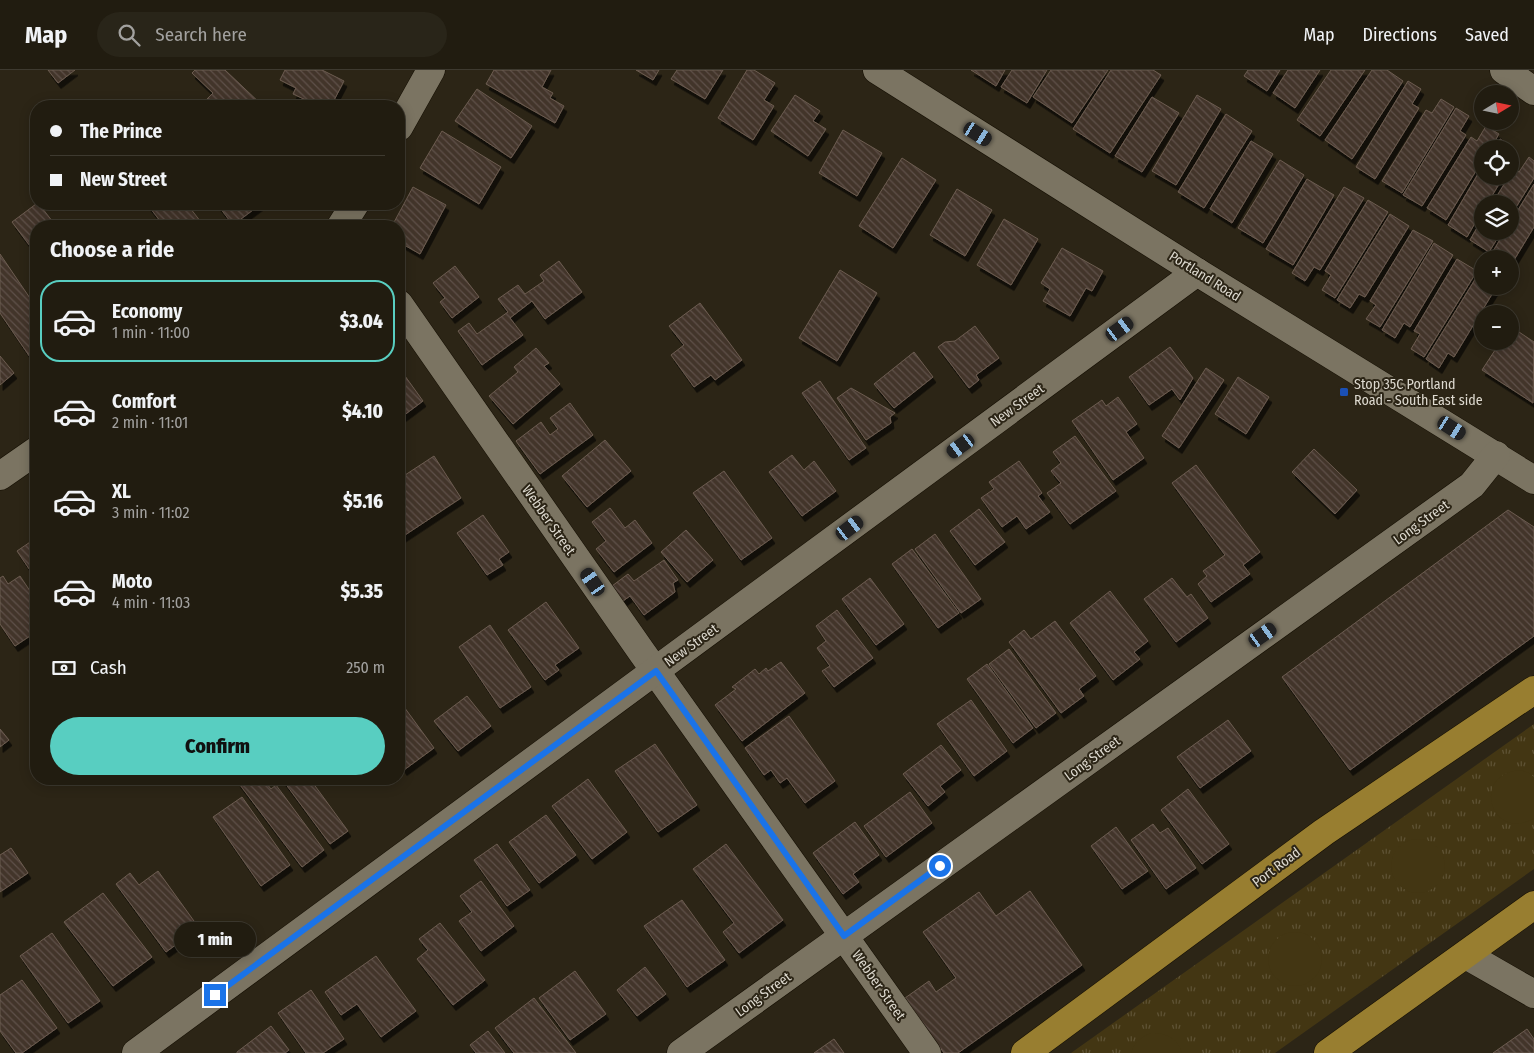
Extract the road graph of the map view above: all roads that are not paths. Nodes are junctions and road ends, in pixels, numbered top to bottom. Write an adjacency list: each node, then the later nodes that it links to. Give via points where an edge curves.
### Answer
1 (431, 70): 5 (street)
2 (877, 70): 6 (street, Portland Road)
3 (1504, 70): 4 (street)
4 (1534, 91)
5 (405, 116)
6 (1197, 272): 9 (street, Portland Road); 12 (street, New Street)
7 (405, 313): 12 (street, Webber Street)
8 (30, 454): 10 (street)
9 (1496, 455): 11 (street, Portland Road); 15 (street, Long Street, via 1472,485)
10 (0, 476)
11 (1534, 480)
12 (656, 671): 15 (street, Webber Street); 18 (street, New Street)
13 (1534, 690): 21 (highway, Port Road, via 1324,832)
14 (1534, 905): 16 (highway)
15 (844, 936): 19 (street, Long Street); 20 (street, Webber Street)
16 (1466, 955): 17 (street); 22 (highway)
17 (1534, 994)
18 (136, 1053)
19 (681, 1053)
20 (927, 1053)
21 (1025, 1053)
22 (1328, 1053)

